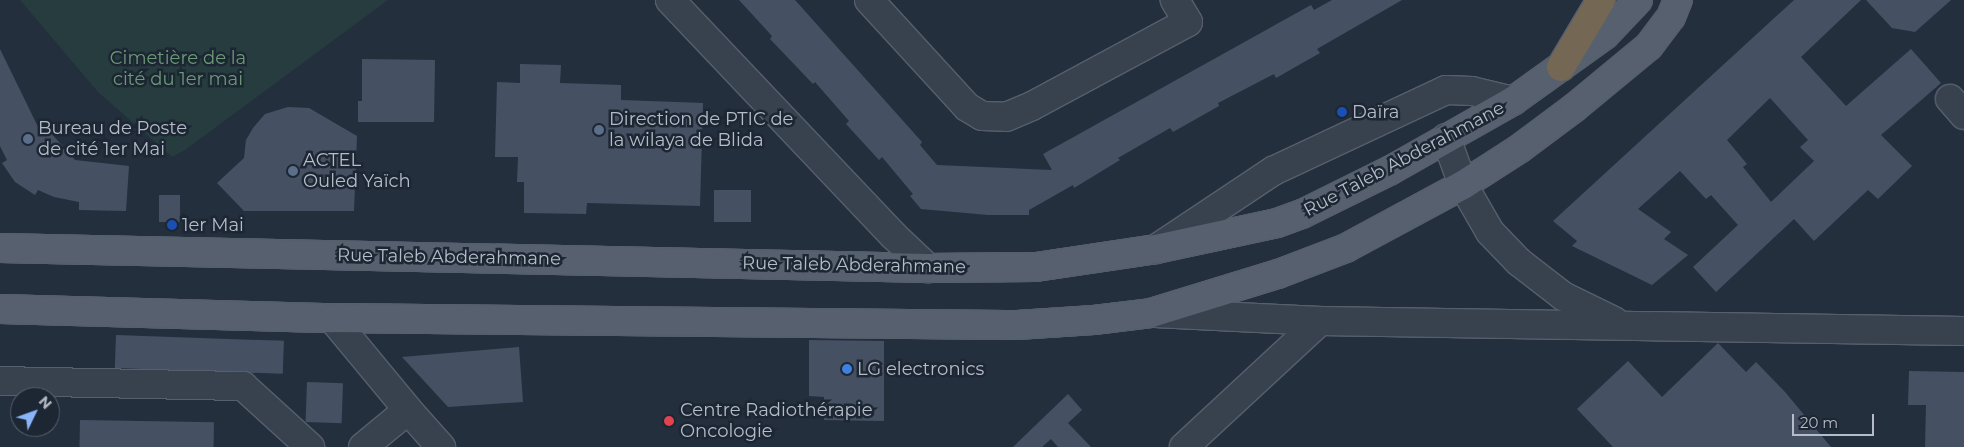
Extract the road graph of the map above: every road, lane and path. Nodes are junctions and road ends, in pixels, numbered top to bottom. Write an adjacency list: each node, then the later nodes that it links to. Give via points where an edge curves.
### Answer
1 (670, 0): 13 (street)
2 (870, 0): 3 (street, via 967,107 982,116 1006,117 1188,22)
3 (1175, 0)
4 (1601, 0): 7 (highway)
5 (1638, 0): 7 (main road, Rue Taleb Abderahmane, via 1605,35)
6 (1678, 0): 10 (main road, via 1649,46 1574,108)
7 (1562, 67): 8 (main road, Rue Taleb Abderahmane)
8 (1513, 101): 9 (main road, Rue Taleb Abderahmane); 12 (street, via 1472,91 1446,90 1273,172)
9 (1446, 138): 10 (street); 12 (main road, Rue Taleb Abderahmane, via 1391,170 1302,214 1277,223)
10 (1463, 186): 15 (main road, via 1346,248 1278,274); 18 (street, via 1490,232 1519,262 1563,296)
11 (0, 248): 13 (main road, Rue Taleb Abderahmane)
12 (1156, 249): 13 (main road, Rue Taleb Abderahmane, via 1036,267)
13 (928, 268)
14 (0, 309): 16 (main road)
15 (1151, 313): 16 (main road, via 1018,325); 17 (street)
16 (332, 318): 21 (street)
17 (1320, 321): 18 (street); 25 (street)
18 (1621, 325): 19 (street)
19 (1964, 331)
20 (0, 381): 22 (street, via 243,386)
21 (408, 410): 23 (street); 24 (street)
22 (310, 447)
23 (363, 447)
24 (442, 447)
25 (1184, 447)

